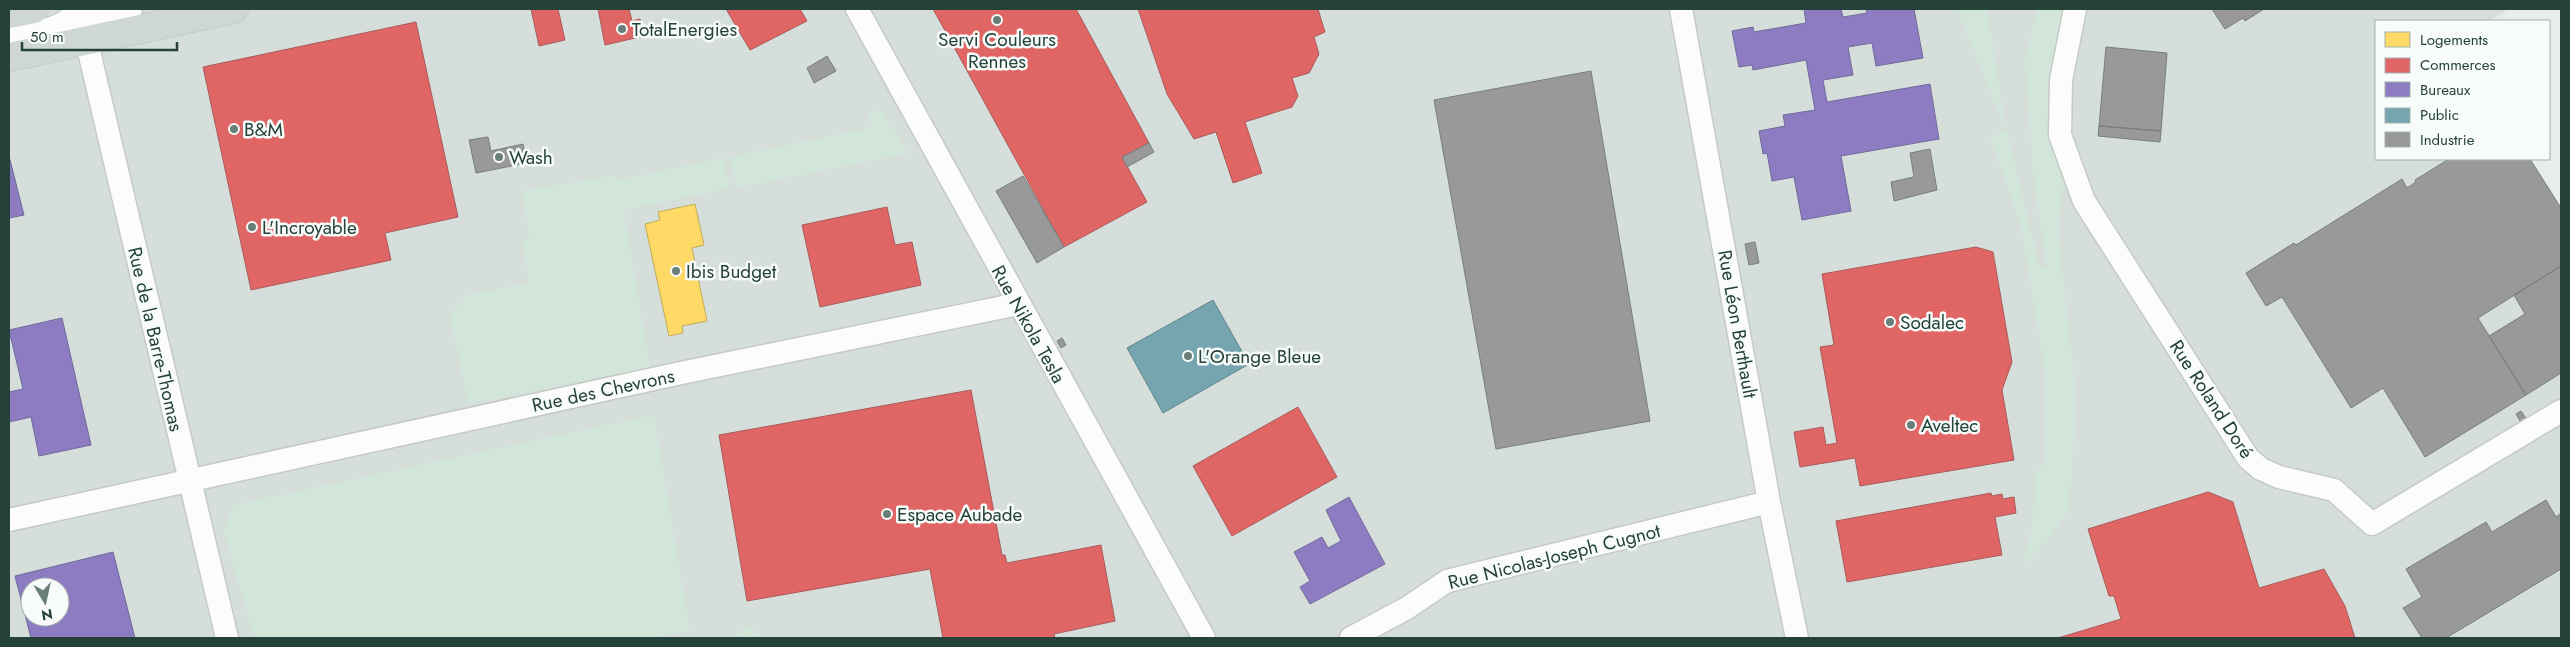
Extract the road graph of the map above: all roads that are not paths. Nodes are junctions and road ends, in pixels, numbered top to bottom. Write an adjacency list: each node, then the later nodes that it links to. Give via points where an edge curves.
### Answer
1 (75, 9): 8 (street, via 60,25)
2 (79, 9): 9 (street, Rue de la Barre-Thomas)
3 (131, 9): 9 (street, via 93,19 87,27)
4 (234, 9): 9 (main road)
5 (857, 9): 11 (street, Rue Nikola Tesla)
6 (1681, 9): 14 (street, Rue Léon Berthault)
7 (2075, 9): 12 (street, Rue Roland Doré, via 2061,80 2060,135 2084,201 2248,458 2261,469 2279,477 2334,490 2372,524)
8 (16, 16)
9 (86, 40): 10 (main road); 13 (street, Rue de la Barre-Thomas)
10 (9, 57)
11 (1018, 304): 13 (street, Rue des Chevrons, via 681,373); 17 (street, Rue Nikola Tesla)
12 (2561, 412)
13 (190, 482): 15 (street); 16 (street, Rue de la Barre-Thomas)
14 (1769, 502): 18 (street, Rue Nicolas-Joseph Cugnot, via 1447,582); 19 (street, Rue Léon Berthault)
15 (9, 520)
16 (226, 638)
17 (1204, 638)
18 (1351, 638)
19 (1797, 638)

